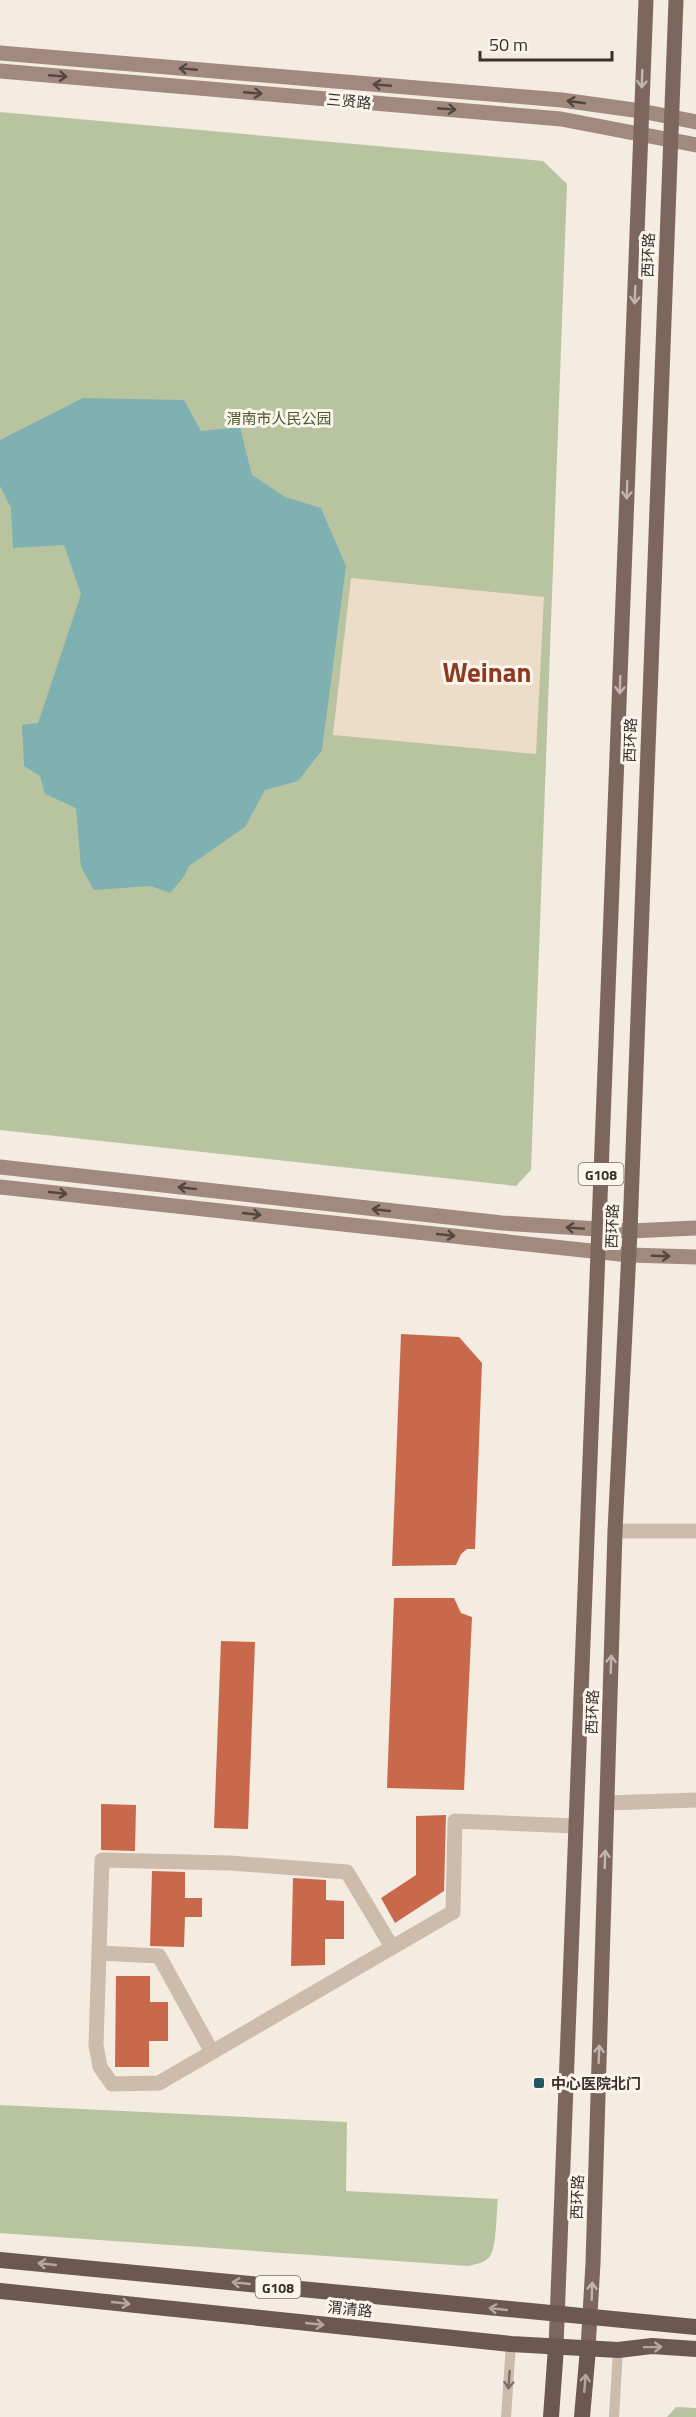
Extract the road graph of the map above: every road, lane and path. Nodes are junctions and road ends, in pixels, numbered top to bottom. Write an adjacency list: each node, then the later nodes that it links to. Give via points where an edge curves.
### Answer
1 (646, 0): 5 (main road, 西环路 / G108, one-way to 5)
2 (676, 0): 6 (main road, 西环路)
3 (0, 53): 5 (main road, 三贤路, one-way to 3, via 562,100)
4 (0, 71): 8 (main road, 三贤路, one-way to 8, via 561,119)
5 (641, 111): 6 (main road, 三贤路); 8 (main road, 西环路 / G108)
6 (671, 117): 7 (main road, 三贤路); 9 (main road, 西环路)
7 (696, 122)
8 (641, 134): 9 (main road, 三贤路); 14 (main road, 西环路 / G108, one-way to 14)
9 (670, 140): 10 (main road, 三贤路); 15 (main road, 西环路)
10 (696, 145)
11 (0, 1167): 14 (main road, one-way to 11, via 502,1223)
12 (0, 1187): 16 (main road, one-way to 16)
13 (696, 1228): 15 (main road)
14 (599, 1229): 15 (main road); 16 (main road, 西环路 / G108)
15 (630, 1231): 17 (main road, 西环路)
16 (598, 1252): 17 (main road); 23 (main road, 西环路 / G108)
17 (629, 1255): 18 (main road, one-way to 18); 19 (main road, 西环路)
18 (696, 1257)
19 (615, 1531): 20 (street); 22 (main road, 西环路, one-way to 19)
20 (696, 1531)
21 (696, 1800): 22 (street)
22 (607, 1803): 30 (main road, 西环路, one-way to 22)
23 (576, 1826): 24 (street, via 455,1821 453,1912); 29 (main road, 西环路 / G108)
24 (392, 1947): 25 (street, via 347,1872 230,1863 102,1860); 26 (street)
25 (99, 1953): 26 (street, via 159,1956); 26 (street, via 96,2045 100,2067 112,2084 159,2083)
26 (212, 2052)
27 (0, 2260): 29 (highway, 渭清路 / G108, one-way to 27)
28 (0, 2291): 32 (highway, 渭清路 / G108, one-way to 32)
29 (556, 2315): 30 (highway, 渭清路 / G108); 33 (main road, 西环路 / G108)
30 (591, 2318): 31 (highway, 渭清路 / G108); 34 (main road, 西环路)
31 (696, 2327)
32 (511, 2344): 33 (highway, 渭清路 / G108); 37 (lane, one-way to 37)
33 (556, 2348): 34 (highway, 渭清路 / G108); 38 (highway, 西环路)
34 (588, 2349): 36 (highway, 渭清路 / G108); 39 (highway, 西环路, one-way to 34)
35 (696, 2349): 36 (highway, 渭清路 / G108, one-way to 35, via 652,2346)
36 (618, 2350): 40 (lane)
37 (506, 2417)
38 (550, 2417)
39 (582, 2417)
40 (614, 2417)

